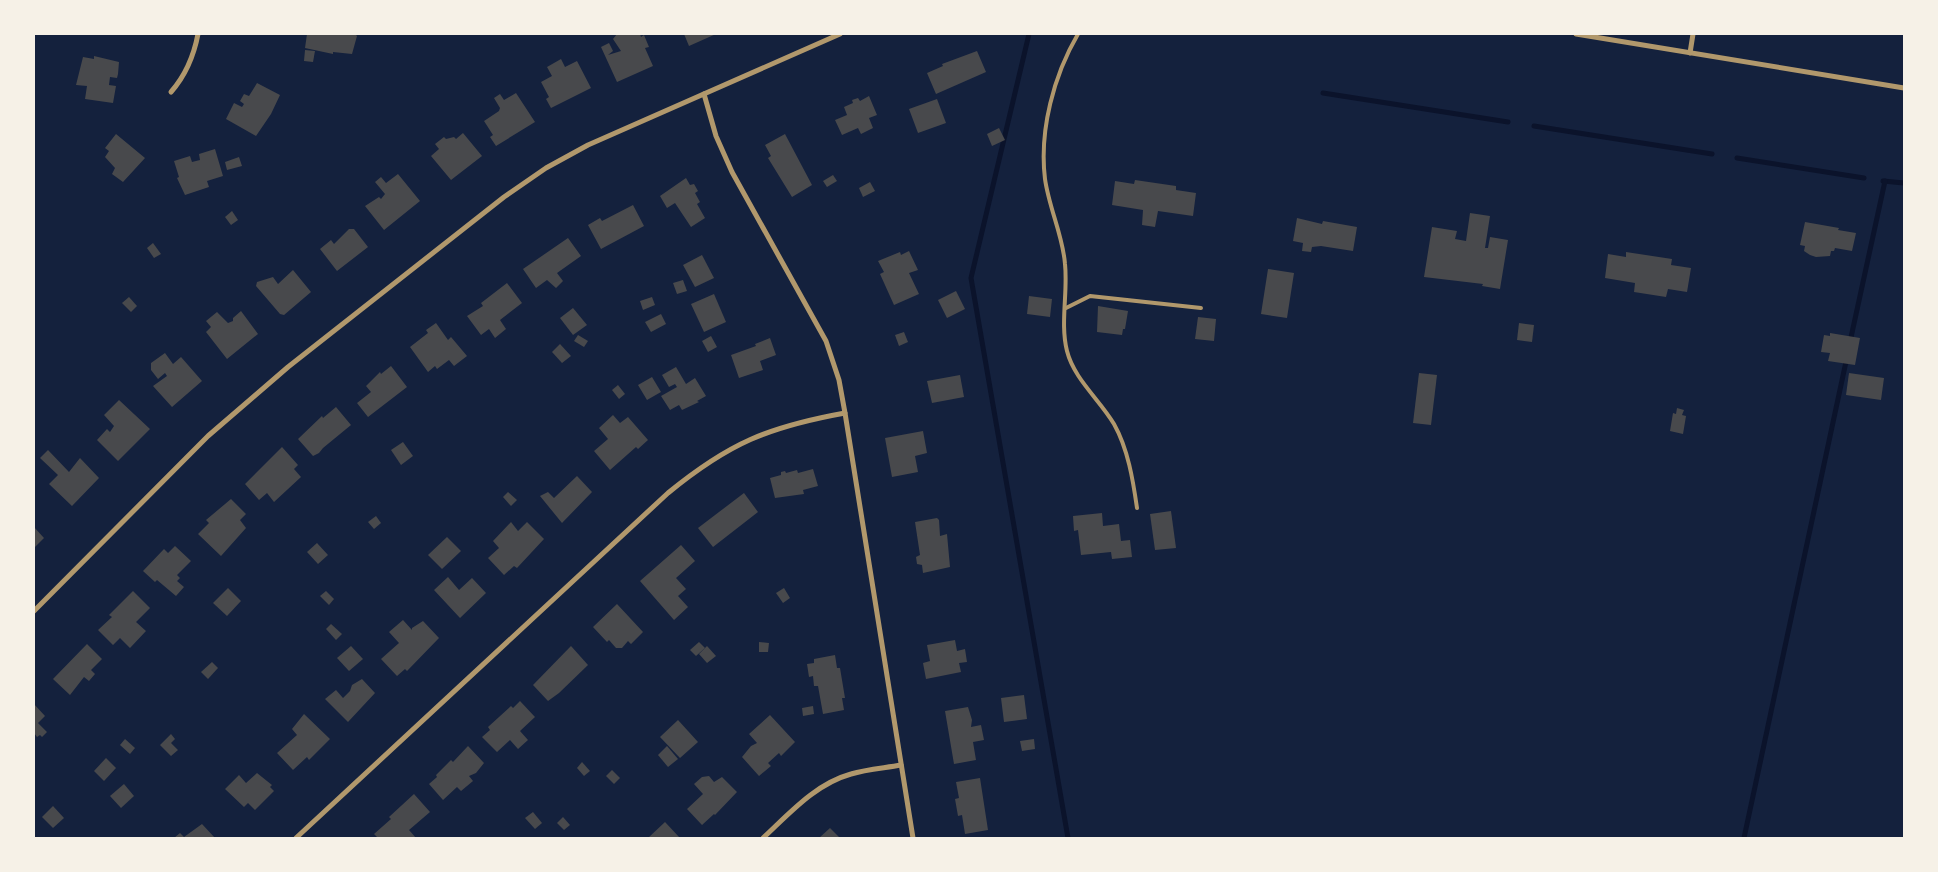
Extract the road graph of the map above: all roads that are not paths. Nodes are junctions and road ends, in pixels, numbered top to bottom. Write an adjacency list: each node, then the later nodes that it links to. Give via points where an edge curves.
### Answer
1 (198, 34): 8 (street, via 184,74)
2 (840, 34): 9 (street)
3 (1078, 34): 10 (lane, via 1058,72 1045,147 1045,178 1065,262)
4 (1576, 34): 6 (street)
5 (1693, 34): 6 (street)
6 (1690, 53): 7 (street)
7 (1904, 88)
8 (171, 92)
9 (704, 94): 12 (street, via 716,136 732,172 826,341 839,380); 14 (street, via 588,145 546,168 504,198 288,367 208,436)
10 (1066, 308): 11 (lane, via 1090,296); 13 (lane, via 1067,351 1076,370 1115,425 1123,445)
11 (1201, 308)
12 (844, 413): 15 (street); 16 (street, via 798,422 752,437 697,469)
13 (1137, 508)
14 (34, 611)
15 (901, 765): 17 (street, via 852,773 824,785); 18 (street)
16 (296, 838)
17 (763, 838)
18 (913, 838)

